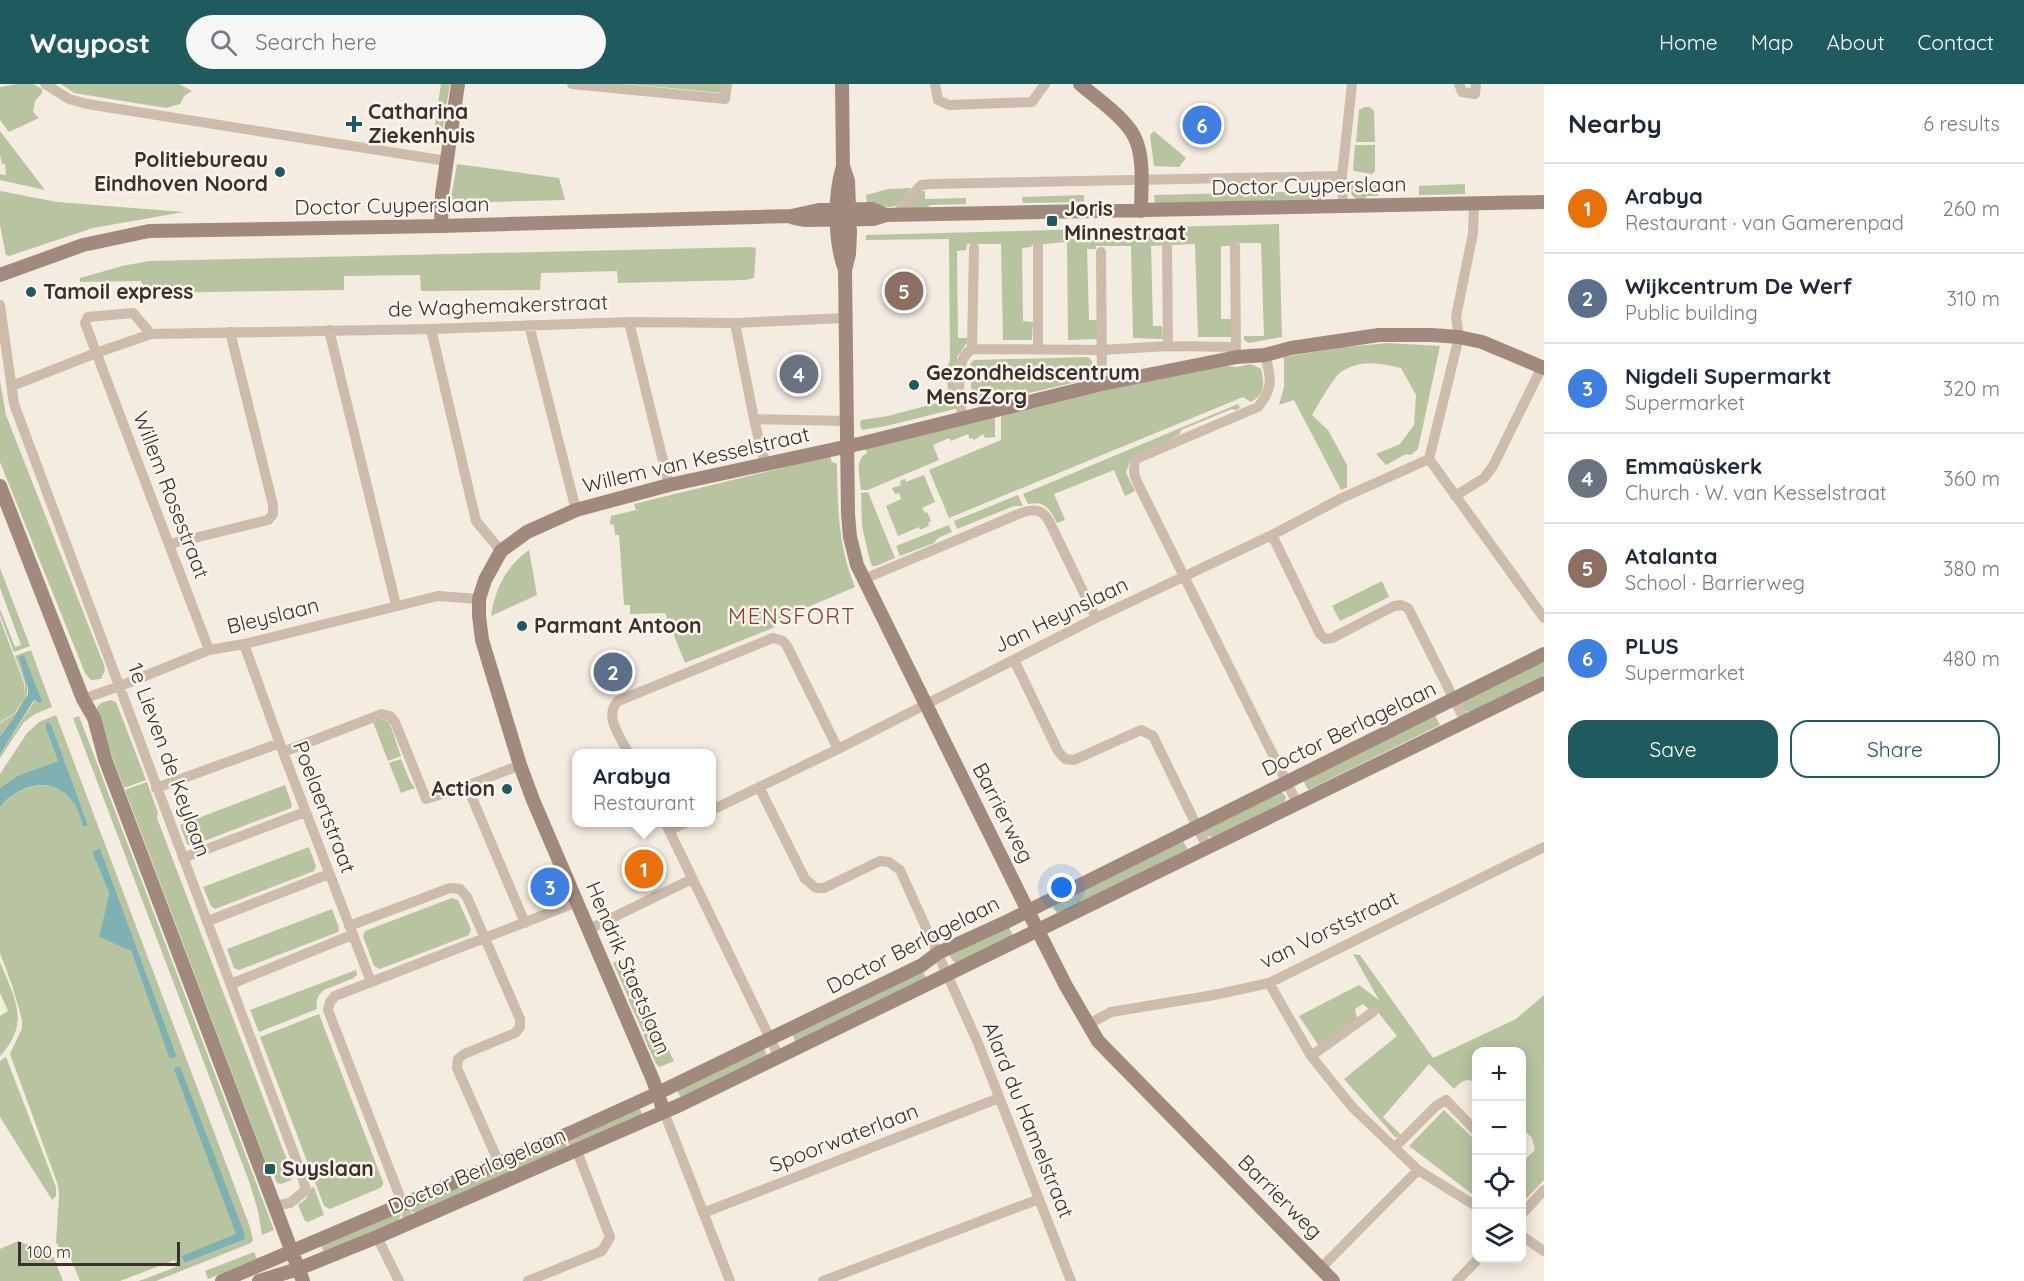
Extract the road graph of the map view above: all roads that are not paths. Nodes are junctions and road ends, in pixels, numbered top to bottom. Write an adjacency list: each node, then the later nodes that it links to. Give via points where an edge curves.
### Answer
1 (45, 84): 13 (street, via 69,99 87,104)
2 (458, 84): 13 (street)
3 (572, 84): 12 (street)
4 (727, 84): 12 (street, via 725,99)
5 (842, 84): 20 (street, via 843,166 838,183)
6 (935, 84): 7 (street, via 938,100 949,105 1032,102)
7 (1046, 84)
8 (1080, 84): 15 (street, via 1134,136 1140,151)
9 (1352, 84): 14 (street)
10 (1459, 84): 11 (street, via 1462,92 1476,94)
11 (1476, 84)
12 (621, 87)
13 (447, 160): 22 (street)
14 (1342, 176): 15 (street, Doctor Cuyperslaan); 18 (street)
15 (1141, 179): 19 (street); 21 (street, Doctor Cuyperslaan, via 921,185)
16 (1544, 202): 17 (street, Doctor Cuyperslaan)
17 (1474, 204): 18 (street, Doctor Cuyperslaan); 38 (street, via 1473,233 1456,317)
18 (1343, 206): 19 (street, Doctor Cuyperslaan)
19 (1141, 211): 21 (street, Doctor Cuyperslaan)
20 (843, 215): 21 (street, Doctor Cuyperslaan, via 873,219); 22 (street, Doctor Cuyperslaan, via 812,211 791,216); 30 (street, Barrierweg, via 839,255 845,270)
21 (891, 215)
22 (441, 226): 28 (street, Doctor Cuyperslaan, via 149,231 83,244)
23 (1038, 246): 41 (street)
24 (1235, 246): 43 (street)
25 (974, 248): 40 (street)
26 (1167, 248): 39 (street)
27 (1101, 252): 42 (street)
28 (0, 275)
29 (0, 305): 48 (street, 1e Lieven de Keylaan)
30 (845, 318): 32 (street, de Waghemakerstraat); 51 (street, Barrierweg)
31 (629, 322): 32 (street, de Waghemakerstraat); 33 (street, de Waghemakerstraat); 55 (street)
32 (735, 323): 49 (street)
33 (529, 325): 34 (street, de Waghemakerstraat); 58 (street)
34 (431, 329): 35 (street, de Waghemakerstraat); 61 (street, via 476,521)
35 (329, 330): 36 (street, de Waghemakerstraat); 66 (street)
36 (230, 332): 37 (street, de Waghemakerstraat); 60 (street, via 273,514 268,520)
37 (151, 334): 44 (street, de Waghemakerstraat); 44 (street, via 133,313 88,317 85,323)
38 (1459, 337): 45 (street, Willem van Kesselstraat, via 1379,335); 46 (street, Willem van Kesselstraat, via 1482,342); 53 (street)
39 (1168, 346): 42 (street, Willem van Kesselstraat); 43 (street, Willem van Kesselstraat)
40 (972, 349): 41 (street, Willem van Kesselstraat); 50 (street, via 963,355 959,366)
41 (1038, 349): 42 (street, Willem van Kesselstraat)
42 (1102, 350): 47 (street)
43 (1236, 352): 45 (street, Willem van Kesselstraat); 47 (street, Willem van Kesselstraat)
44 (96, 353): 48 (street, de Waghemakerstraat); 60 (street, Willem Rosestraat)
45 (1265, 355): 62 (street, via 1270,382 1266,398 1258,407 1136,459 1133,467)
46 (1543, 367): 57 (street, via 1484,478)
47 (1102, 384): 50 (street, Willem van Kesselstraat)
48 (12, 386): 74 (street, 1e Lieven de Keylaan, via 14,404)
49 (754, 419): 51 (street); 54 (street)
50 (962, 419): 52 (street, Willem van Kesselstraat)
51 (846, 420): 52 (street, Barrierweg)
52 (847, 446): 54 (street, Willem van Kesselstraat); 63 (street, Barrierweg, via 850,537)
53 (1429, 459): 57 (street); 59 (street, Jan Heynslaan)
54 (765, 464): 55 (street, Willem van Kesselstraat)
55 (669, 485): 58 (street, Willem van Kesselstraat)
56 (0, 486): 75 (street)
57 (1455, 496): 65 (street)
58 (576, 510): 61 (street, Willem van Kesselstraat, via 527,531)
59 (1272, 535): 62 (street, Jan Heynslaan); 76 (street, via 1324,639 1394,606 1408,608)
60 (170, 544): 70 (street, Willem Rosestraat)
61 (501, 551): 64 (street, Willem van Kesselstraat)
62 (1184, 577): 67 (street, Jan Heynslaan); 83 (street)
63 (864, 579): 67 (street, via 1021,513 1037,510 1048,521); 77 (street, Barrierweg)
64 (479, 599): 66 (street, Bleyslaan, via 438,596); 82 (street, Hendrik Staetslaan, via 482,640)
65 (1539, 601): 68 (street)
66 (396, 605): 69 (street, Bleyslaan)
67 (1096, 618): 72 (street, Jan Heynslaan)
68 (1544, 618)
69 (244, 644): 70 (street, Bleyslaan); 79 (street, Poelaertstraat)
70 (209, 650): 74 (street, Bleyslaan)
71 (1544, 654): 76 (street, Doctor Berlagelaan)
72 (1014, 660): 77 (street, Jan Heynslaan); 91 (street, via 1065,759 1074,760 1141,730 1153,736)
73 (1544, 683): 78 (street, Doctor Berlagelaan)
74 (120, 686): 75 (street, Bleyslaan); 86 (street, 1e Lieven de Keylaan)
75 (83, 699): 128 (street, via 86,721 105,759)
76 (1454, 700): 78 (street); 83 (street, Doctor Berlagelaan)
77 (925, 705): 81 (street, Jan Heynslaan); 98 (street, Barrierweg)
78 (1465, 721): 87 (street, Doctor Berlagelaan)
79 (281, 748): 84 (street, via 382,714 395,722 426,799); 86 (street); 89 (street, Poelaertstraat)
80 (627, 749): 81 (street, via 612,715 618,701 774,638 787,646)
81 (838, 749): 85 (street, Jan Heynslaan)
82 (520, 765): 84 (street); 97 (street, Hendrik Staetslaan)
83 (1287, 783): 87 (street); 91 (street, Doctor Berlagelaan)
84 (467, 786): 100 (street)
85 (759, 787): 88 (street, Jan Heynslaan); 105 (street, Alard du Hamelstraat, via 805,879 816,888 824,888 880,861 889,862 900,870)
86 (156, 789): 94 (street, 1e Lieven de Keylaan)
87 (1297, 803): 92 (street, Doctor Berlagelaan)
88 (716, 808)
89 (306, 812): 94 (street); 95 (street, Poelaertstraat)
90 (667, 827): 96 (street)
91 (1197, 827): 92 (street); 98 (street, Doctor Berlagelaan)
92 (1207, 847): 102 (street, Doctor Berlagelaan)
93 (1544, 847): 108 (street, van Vorststraat)
94 (183, 858): 99 (street, 1e Lieven de Keylaan)
95 (329, 874): 99 (street); 103 (street, Poelaertstraat)
96 (692, 879): 101 (street); 112 (street)
97 (577, 902): 100 (street); 101 (street, Hendrik Staetslaan)
98 (1028, 911): 102 (street, Barrierweg); 105 (street, Doctor Berlagelaan)
99 (208, 921): 109 (street, 1e Lieven de Keylaan)
100 (525, 922): 104 (street)
101 (589, 929): 115 (street, Hendrik Staetslaan)
102 (1038, 930): 106 (street, Doctor Berlagelaan); 111 (street, Barrierweg)
103 (351, 931): 104 (street, via 450,888 460,889 467,897); 107 (street, Poelaertstraat); 109 (street)
104 (484, 938): 107 (street); 122 (street, via 520,1027 515,1033 464,1054 458,1059 458,1068)
105 (938, 953): 106 (street, Alard du Hamelstraat); 112 (street, Doctor Berlagelaan, via 922,965)
106 (948, 975): 114 (street, Doctor Berlagelaan); 116 (street, Alard du Hamelstraat)
107 (371, 982): 127 (street, via 335,996 328,1010)
108 (1269, 983): 111 (street, van Vorststraat, via 1111,1012); 113 (street)
109 (231, 984): 128 (street, 1e Lieven de Keylaan, via 306,1190 290,1203)
110 (1373, 1012): 113 (street)
111 (1087, 1024): 137 (street, Barrierweg, via 1098,1041)
112 (770, 1039): 114 (street); 115 (street, Doctor Berlagelaan)
113 (1311, 1056): 120 (street, via 1353,1108)
114 (778, 1057): 117 (street, Doctor Berlagelaan)
115 (658, 1094): 117 (street, Hendrik Staetslaan); 119 (street, Doctor Berlagelaan)
116 (999, 1098): 125 (street, Alard du Hamelstraat); 130 (street, Spoorwaterlaan)
117 (664, 1112): 121 (street, Doctor Berlagelaan); 130 (street, Hendrik Staetslaan)
118 (1472, 1127): 120 (street, via 1446,1100)
119 (570, 1133): 121 (street); 122 (street, Doctor Berlagelaan)
120 (1395, 1147): 123 (street)
121 (578, 1151): 131 (street, Doctor Berlagelaan); 142 (street, via 610,1237 602,1251)
122 (499, 1164): 127 (street, Doctor Berlagelaan)
123 (1418, 1170): 126 (street); 137 (street)
124 (1544, 1190): 129 (street)
125 (1039, 1199): 144 (street); 145 (street, Alard du Hamelstraat)
126 (1472, 1204)
127 (403, 1205): 131 (street); 134 (street, Doctor Berlagelaan)
128 (274, 1206): 134 (street)
129 (1526, 1209)
130 (703, 1214): 143 (street, Hendrik Staetslaan)
131 (410, 1223): 132 (street, Doctor Berlagelaan)
132 (377, 1237): 138 (street, Doctor Berlagelaan); 141 (street)
133 (1526, 1239): 135 (street)
134 (292, 1251): 138 (street); 139 (street, Doctor Berlagelaan)
135 (1544, 1251)
136 (1474, 1263): 147 (street)
137 (1321, 1268): 146 (street, Barrierweg)
138 (301, 1275): 140 (street, Doctor Berlagelaan)
139 (222, 1281)
140 (259, 1281)
141 (399, 1281)
142 (528, 1281)
143 (730, 1281)
144 (823, 1281)
145 (1071, 1281)
146 (1333, 1281)
147 (1457, 1281)

